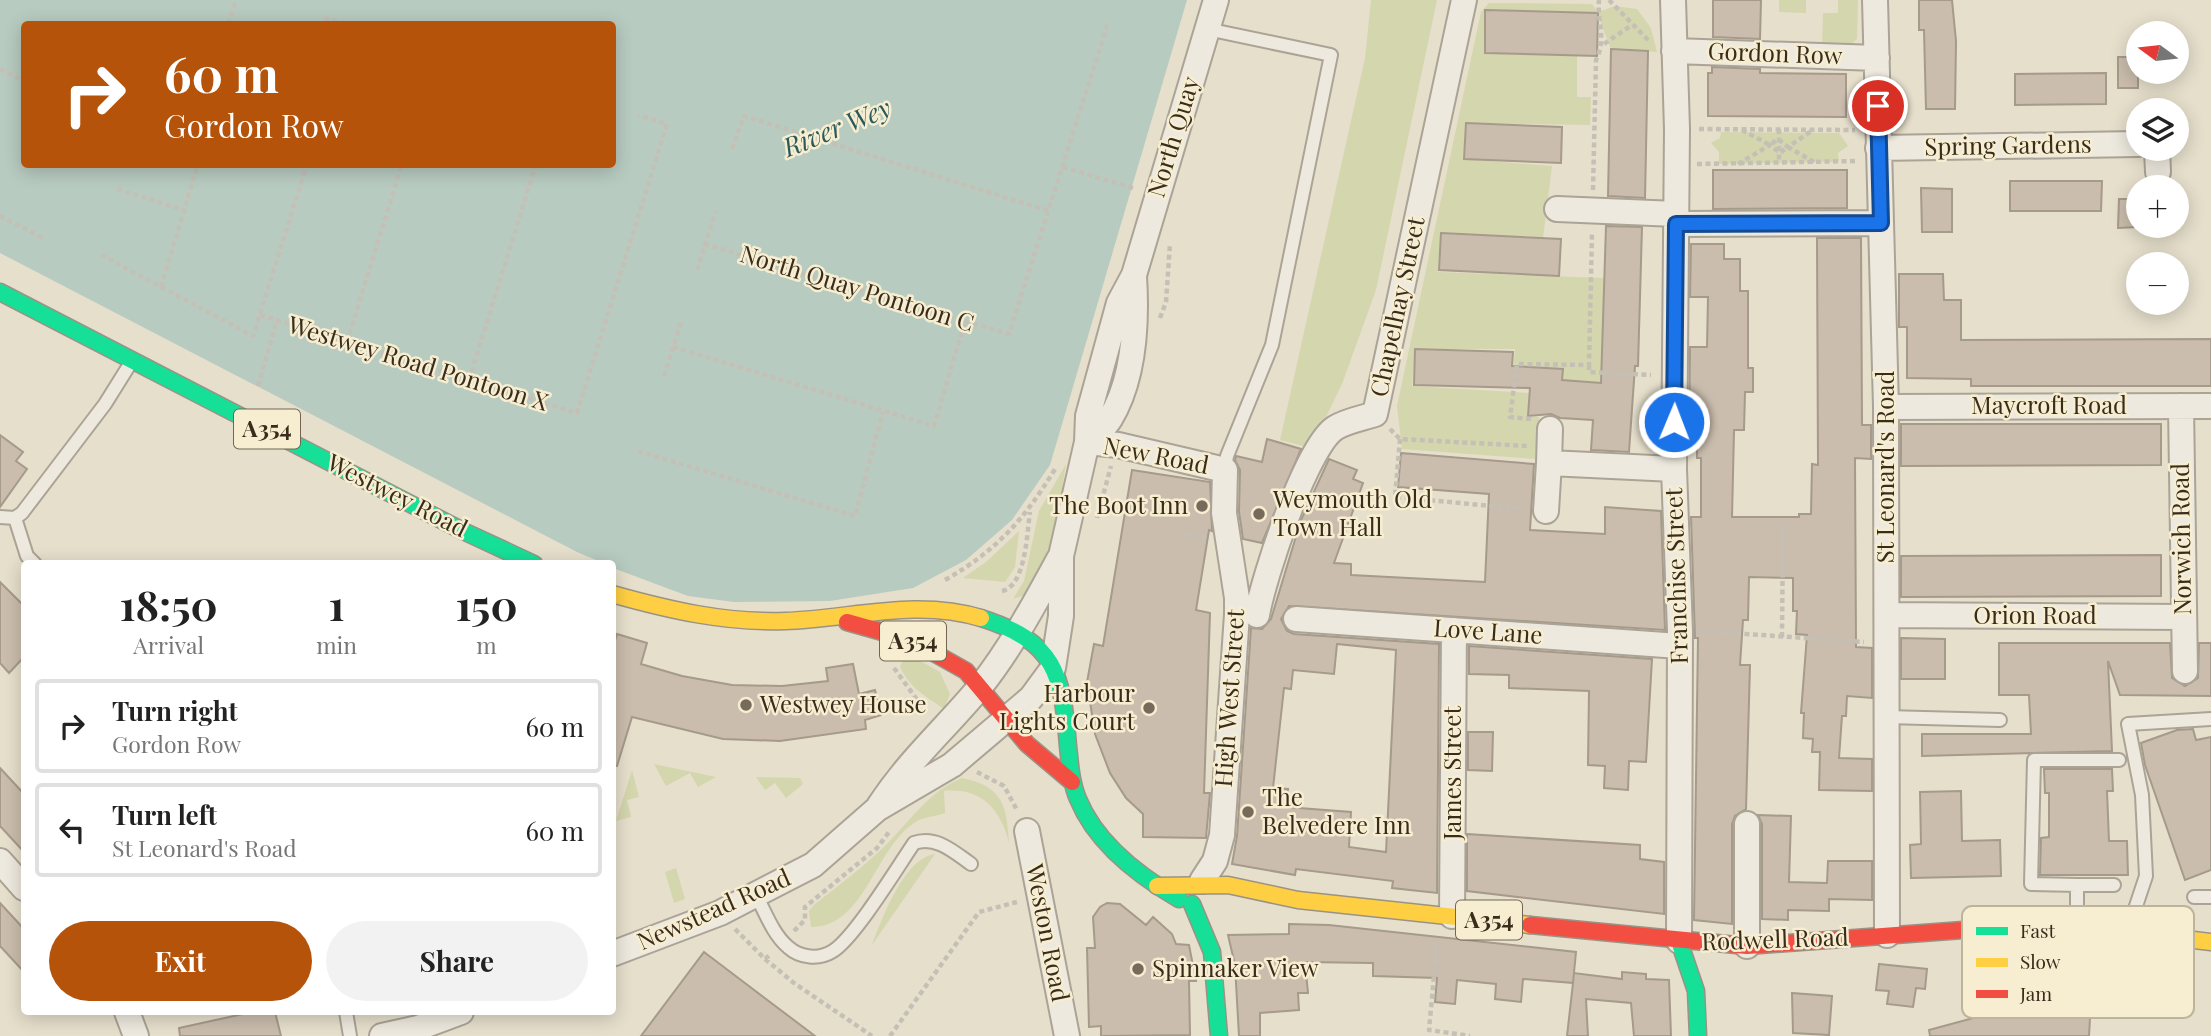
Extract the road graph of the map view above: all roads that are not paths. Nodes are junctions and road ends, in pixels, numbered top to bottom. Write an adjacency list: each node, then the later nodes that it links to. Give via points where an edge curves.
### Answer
1 (1216, 0): 5 (street, North Quay)
2 (1464, 0): 28 (street, Chapelhay Street, via 1375,414 1334,429 1311,460 1262,587)
3 (1673, 0): 7 (street, Franchise Street)
4 (1875, 0): 6 (street, St Leonard's Road)
5 (1207, 29): 18 (street, North Quay, via 1133,275 1108,338 1088,416); 20 (lane, via 1331,55 1272,345)
6 (1877, 58): 7 (street, Gordon Row); 9 (street, St Leonard's Road)
7 (1675, 60): 11 (street, Franchise Street)
8 (2126, 144): 9 (street, Spring Gardens)
9 (1878, 146): 12 (street, St Leonard's Road)
10 (1556, 209): 11 (street)
11 (1676, 219): 12 (street); 19 (street, Franchise Street)
12 (1881, 223): 17 (street, St Leonard's Road)
13 (0, 292): 14 (main road, Westwey Road / A354)
14 (132, 360): 23 (lane, via 105,404); 26 (main road, Westwey Road / A354)
15 (2211, 405): 16 (street, Maycroft Road)
16 (2181, 406): 17 (street, Maycroft Road); 30 (street, Norwich Road)
17 (1886, 407): 29 (street, St Leonard's Road)
18 (1087, 442): 20 (street, New Road); 24 (street, North Quay)
19 (1674, 469): 21 (street, via 1550,446); 35 (street, Franchise Street)
20 (1225, 470): 50 (street, High West Street, via 1224,513 1237,614 1222,835 1215,861)
21 (1546, 510)
22 (0, 517): 23 (lane)
23 (15, 518): 25 (lane)
24 (1061, 556): 34 (street, North Quay); 36 (street, North Quay, via 1061,616)
25 (30, 560)
26 (525, 560)
27 (616, 595): 31 (main road, A354, via 725,621)
28 (1257, 615)
29 (1887, 615): 30 (street, Orion Road); 39 (street, St Leonard's Road)
30 (2184, 617): 37 (street, Norwich Road)
31 (834, 618): 34 (main road, A354, via 904,607 939,608 971,614); 38 (main road, A354, via 933,649 966,671)
32 (1296, 619): 33 (street, Love Lane)
33 (1454, 629): 35 (street, Love Lane); 64 (street, James Street)
34 (1018, 632): 36 (main road, A354, via 1037,645); 38 (street, North Quay)
35 (1679, 639): 67 (street, Franchise Street)
36 (1053, 668): 41 (street, Newstead Road); 44 (main road, A354, via 1069,733)
37 (2185, 671)
38 (980, 687): 41 (main road, A354); 45 (street, Newstead Road, via 904,769)
39 (1886, 717): 42 (lane); 66 (street, St Leonard's Road)
40 (2211, 719): 62 (lane, via 2128,724 2142,795 2146,876)
41 (1008, 720): 44 (main road, A354, via 1027,744); 45 (street, Newstead Road, via 952,765)
42 (2000, 720)
43 (2119, 760): 52 (lane, via 2034,760 2031,884)
44 (1072, 782): 54 (main road, A354, via 1101,834 1136,872)
45 (877, 809): 55 (street, Newstead Road, via 813,865)
46 (1747, 824): 68 (street)
47 (1027, 831): 77 (street, Weston Road)
48 (0, 861): 51 (street)
49 (971, 864): 55 (lane, via 940,843 914,843 850,933 832,952 815,957 787,947)
50 (1202, 881): 54 (main road, Rodwell Road / A354); 58 (main road, Rodwell Road / A354)
51 (21, 885)
52 (2077, 885): 53 (lane); 61 (lane)
53 (2114, 885)
54 (1157, 886): 59 (main road, A354)
55 (757, 897): 69 (street, Newstead Road)
56 (2194, 897): 57 (lane)
57 (2211, 897)
58 (1298, 900): 63 (main road, Rodwell Road / A354); 64 (main road, Rodwell Road / A354)
59 (1192, 904): 60 (main road, A354); 78 (main road, via 1210,936)
60 (1213, 906)
61 (2077, 906)
62 (2136, 906)
63 (1251, 907)
64 (1446, 916): 67 (main road, Rodwell Road / A354)
65 (1962, 928): 66 (main road, Rodwell Road / A354)
66 (1887, 935): 68 (main road, Rodwell Road / A354)
67 (1679, 942): 68 (main road, Rodwell Road / A354); 79 (main road, via 1696,991)
68 (1746, 946)
69 (616, 952)
70 (128, 1015): 74 (street)
71 (346, 1015): 75 (lane)
72 (455, 1015): 73 (street)
73 (420, 1032): 76 (street)
74 (136, 1036)
75 (350, 1036)
76 (382, 1036)
77 (1066, 1036)
78 (1219, 1036)
79 (1698, 1036)

